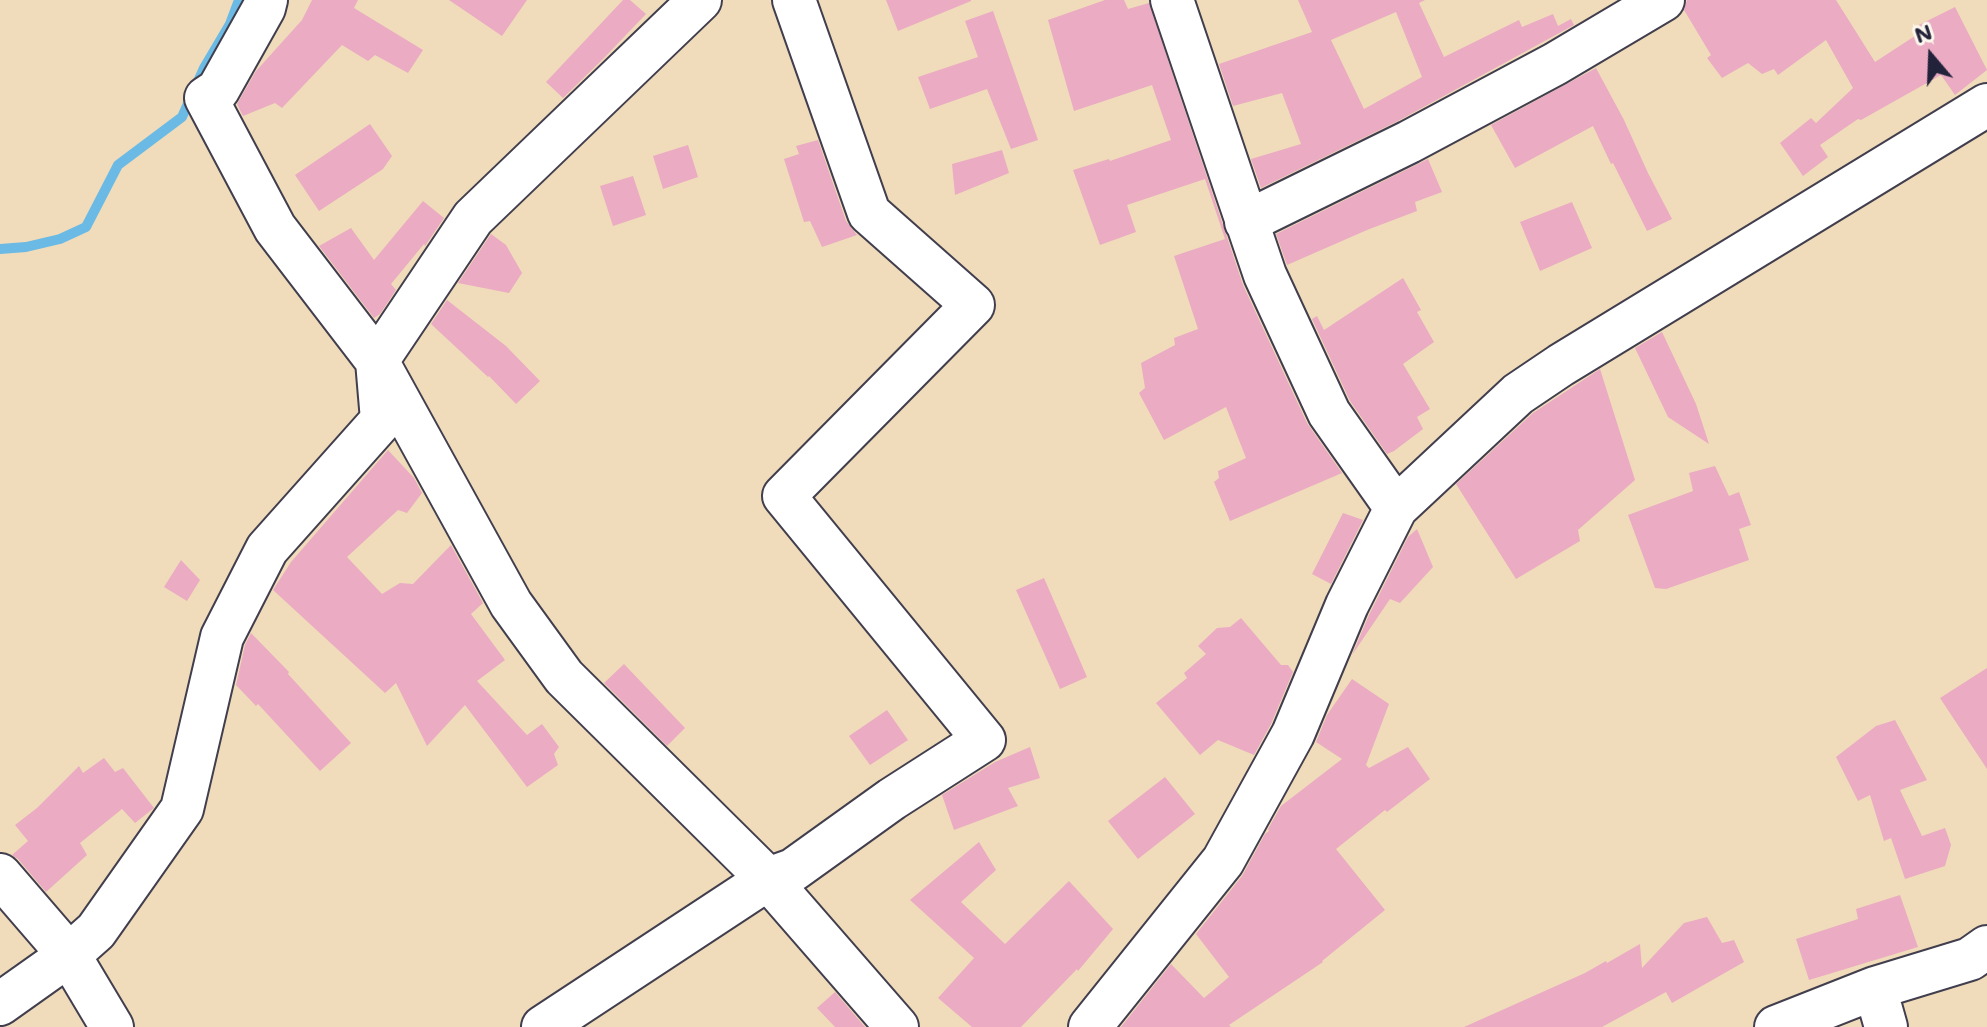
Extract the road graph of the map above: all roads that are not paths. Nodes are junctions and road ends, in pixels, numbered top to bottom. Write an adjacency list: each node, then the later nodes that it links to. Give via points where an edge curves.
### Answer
1 (266, 0): 8 (street, via 218,90 206,98 275,228)
2 (700, 0): 8 (street, via 473,218)
3 (794, 0): 11 (street, via 869,213 973,305 784,496 984,740 793,870)
4 (1172, 0): 7 (street)
5 (1663, 0): 7 (street, via 1488,100)
6 (1987, 105): 9 (street, via 1550,372 1518,394)
7 (1246, 222): 9 (street, via 1329,413)
8 (377, 361): 11 (street, via 511,604 564,677); 13 (street, via 382,420 267,549 222,637 182,809 96,931)
9 (1396, 508): 19 (street, via 1347,605 1293,734 1223,861)
10 (0, 875): 13 (street)
11 (768, 879): 17 (street); 18 (street)
12 (1987, 947): 15 (street)
13 (69, 955): 14 (street); 16 (street)
14 (0, 1004)
15 (1880, 1008): 20 (street)
16 (112, 1027)
17 (543, 1027)
18 (897, 1027)
19 (1090, 1027)
20 (1776, 1027)

